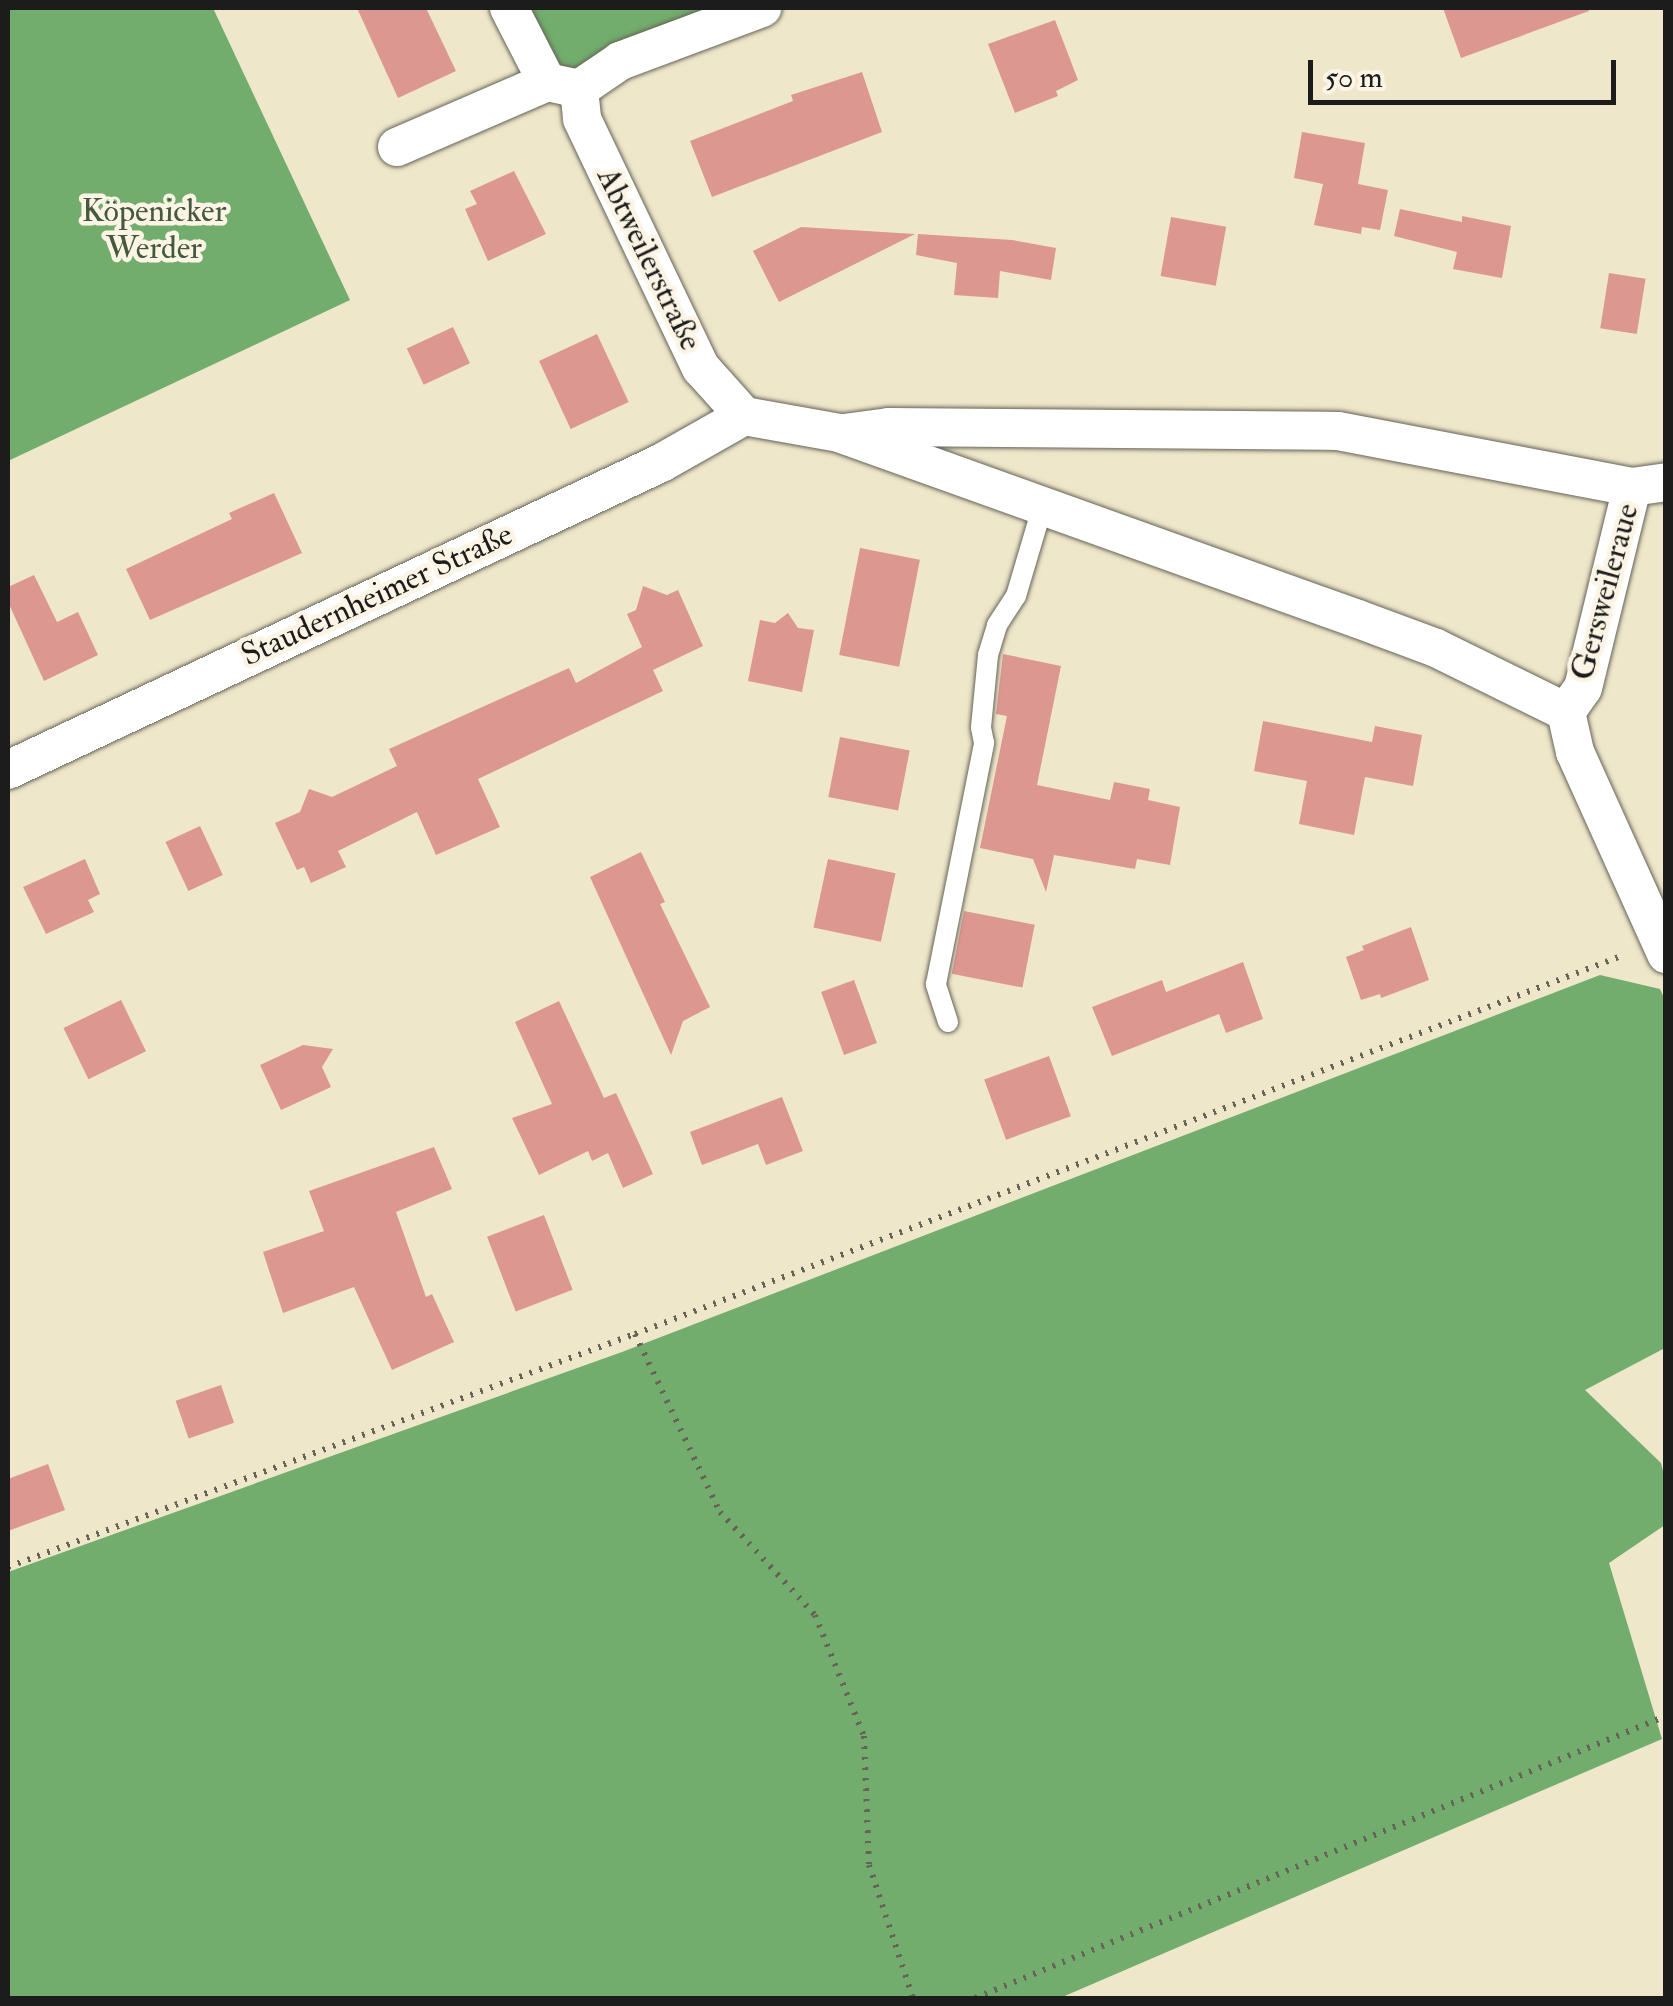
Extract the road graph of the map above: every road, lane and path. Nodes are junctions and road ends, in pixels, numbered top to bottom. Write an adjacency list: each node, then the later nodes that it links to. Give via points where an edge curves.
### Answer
1 (509, 8): 3 (street, Abtweilerstraße)
2 (762, 8): 3 (street)
3 (563, 85): 4 (street); 5 (street, Abtweilerstraße, via 701,368)
4 (397, 146)
5 (744, 416): 6 (street, Gersweileraue); 10 (street, Staudernheimer Straße, via 628,479)
6 (839, 434): 7 (street, Gersweileraue, via 889,427 1338,431); 8 (street, Gersweileraue)
7 (1649, 484): 9 (street, Gersweileraue, via 1583,688)
8 (1042, 508): 9 (street, Gersweileraue, via 1436,648); 12 (lane, via 1016,596 988,655 984,743 936,984)
9 (1566, 712): 11 (street, via 1576,752)
10 (8, 770)
11 (1663, 948): 13 (path)
12 (948, 1022)
13 (635, 1334): 14 (path); 16 (path, via 720,1512 815,1614 864,1736 869,1865)
14 (8, 1567)
15 (1666, 1716): 17 (path)
16 (913, 1998)
17 (975, 1998)

